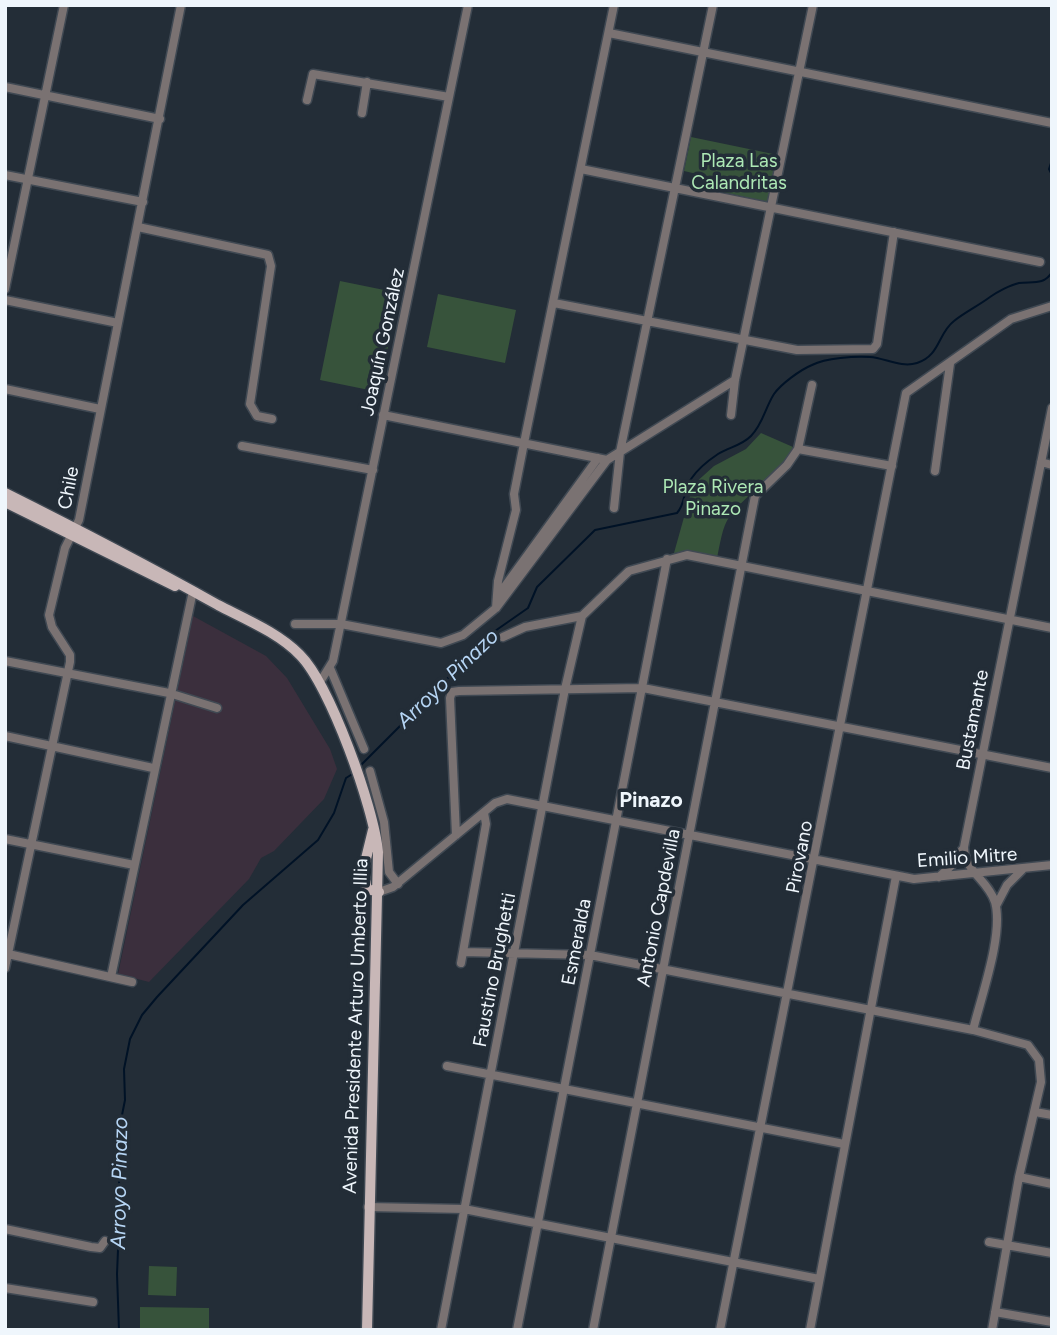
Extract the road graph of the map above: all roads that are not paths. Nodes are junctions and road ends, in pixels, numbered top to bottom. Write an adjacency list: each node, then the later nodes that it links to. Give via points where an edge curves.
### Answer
1 (64, 5): 12 (street)
2 (468, 5): 13 (street, Joaquín González)
3 (614, 5): 7 (street)
4 (713, 5): 8 (street)
5 (813, 5): 9 (street)
6 (179, 6): 16 (street, Chile)
7 (609, 33): 8 (street); 18 (street)
8 (704, 52): 9 (street); 21 (street)
9 (799, 73): 17 (street); 23 (street)
10 (367, 82): 13 (street); 14 (street, via 313,74); 15 (street)
11 (5, 87): 12 (street)
12 (44, 96): 16 (street); 20 (street)
13 (449, 97): 40 (street, Joaquín González)
14 (307, 100)
15 (362, 113)
16 (160, 119): 22 (street, Chile)
17 (1052, 123)
18 (581, 169): 21 (street); 29 (street)
19 (5, 174): 20 (street)
20 (28, 179): 22 (street); 27 (street)
21 (676, 188): 23 (street); 31 (street)
22 (143, 202): 24 (street, Chile)
23 (773, 208): 25 (street); 33 (street)
24 (138, 227): 32 (street, Chile); 42 (street, via 268,255 271,266 250,404 257,416)
25 (894, 232): 26 (street); 33 (street, via 876,347 810,351)
26 (1040, 262)
27 (5, 289)
28 (5, 300): 32 (street)
29 (554, 303): 31 (street); 43 (street)
30 (1052, 306): 34 (street, via 1011,319)
31 (648, 322): 33 (street); 46 (street)
32 (118, 323): 39 (street, Chile)
33 (745, 341): 35 (street)
34 (950, 364): 50 (street, Pirovano, via 908,390); 52 (street)
35 (735, 380): 41 (street); 46 (street)
36 (812, 385): 45 (street, Antonio Capdevilla)
37 (5, 390): 39 (street)
38 (1052, 408): 48 (street, Bustamante)
39 (100, 410): 56 (street, Chile)
40 (383, 415): 43 (street); 51 (street, Joaquín González)
41 (731, 415)
42 (272, 419)
43 (524, 443): 47 (street); 61 (street, via 514,494 516,510)
44 (242, 446): 51 (street)
45 (798, 449): 50 (street); 58 (street, Antonio Capdevilla, via 758,491)
46 (620, 452): 47 (street); 55 (street)
47 (602, 459): 61 (street)
48 (1041, 462): 49 (street); 63 (street, Bustamante)
49 (1052, 465)
50 (892, 466): 60 (street, Pirovano)
51 (373, 470): 65 (street, Joaquín González)
52 (935, 471)
53 (5, 493): 56 (main road)
54 (5, 502): 56 (main road)
55 (614, 508)
56 (74, 532): 59 (main road); 70 (street, Chile, via 65,548 50,615 52,628 70,655)
57 (667, 559): 58 (street, via 687,555); 62 (street, via 629,571); 72 (street, Esmeralda)
58 (741, 567): 60 (street); 75 (street, Antonio Capdevilla)
59 (193, 590): 71 (main road, via 295,649); 74 (street)
60 (867, 593): 63 (street); 77 (street, Pirovano)
61 (496, 604): 65 (street, via 477,627 441,643)
62 (582, 616): 67 (street, via 525,626); 73 (street, Faustino Brughetti)
63 (1009, 619): 66 (street); 81 (street, Bustamante)
64 (296, 624): 65 (street)
65 (341, 624): 69 (street, Joaquín González)
66 (1052, 628)
67 (503, 637)
68 (5, 661): 70 (street)
69 (330, 668): 71 (street, Joaquín González); 80 (street)
70 (68, 674): 74 (street); 79 (street, Chile)
71 (320, 682): 101 (main road, via 374,823 363,878 367,889)
72 (643, 688): 73 (street); 75 (street); 87 (street, Esmeralda)
73 (565, 689): 85 (street, Faustino Brughetti); 88 (street, via 453,692 451,765)
74 (169, 694): 76 (street); 82 (street)
75 (716, 701): 77 (street); 89 (street, Antonio Capdevilla)
76 (217, 708)
77 (841, 726): 81 (street); 93 (street, Pirovano)
78 (5, 736): 79 (street)
79 (52, 745): 82 (street); 91 (street, Chile)
80 (364, 749)
81 (982, 754): 83 (street); 92 (street, Bustamante)
82 (153, 768): 94 (street)
83 (1052, 768)
84 (370, 771): 100 (street, via 384,822 389,872)
85 (544, 804): 86 (street, Emilio Mitre, via 507,799); 87 (street, Emilio Mitre); 104 (street, Faustino Brughetti)
86 (484, 813): 88 (street, Emilio Mitre); 103 (street, via 486,824)
87 (618, 820): 89 (street, Emilio Mitre); 106 (street, Esmeralda)
88 (456, 835): 100 (street, Emilio Mitre)
89 (689, 835): 93 (street, Emilio Mitre); 109 (street, Antonio Capdevilla)
90 (5, 839): 91 (street)
91 (31, 844): 94 (street); 105 (street, Chile)
92 (964, 847): 97 (street, via 964,857); 99 (street)
93 (816, 860): 98 (street, Emilio Mitre); 112 (street, Pirovano)
94 (134, 864): 110 (street)
95 (1052, 865): 96 (street, Emilio Mitre)
96 (1023, 869): 97 (street, Emilio Mitre); 102 (street, via 1011,879)
97 (976, 875): 99 (street, Emilio Mitre); 102 (street)
98 (896, 876): 99 (street, Emilio Mitre); 113 (street)
99 (938, 877)
100 (398, 884): 101 (street, Emilio Mitre)
101 (379, 892): 125 (main road, Avenida Presidente Arturo Umberto Illia)
102 (996, 906): 114 (street, via 995,933)
103 (463, 952): 104 (street); 107 (street)
104 (515, 953): 106 (street); 116 (street, Faustino Brughetti)
105 (8, 954): 108 (street, Chile); 110 (street)
106 (590, 955): 109 (street); 117 (street, Esmeralda)
107 (461, 963)
108 (5, 968)
109 (663, 970): 112 (street); 118 (street, Antonio Capdevilla)
110 (111, 977): 111 (street)
111 (132, 982)
112 (788, 994): 113 (street); 121 (street, Pirovano)
113 (870, 1010): 114 (street); 122 (street)
114 (973, 1030): 119 (street, via 1016,1039 1034,1050 1042,1071)
115 (447, 1066): 116 (street)
116 (490, 1074): 117 (street); 126 (street, Faustino Brughetti)
117 (565, 1089): 118 (street); 127 (street, Esmeralda)
118 (636, 1104): 121 (street); 129 (street, Antonio Capdevilla)
119 (1035, 1112): 120 (street); 123 (street)
120 (1052, 1115)
121 (761, 1127): 122 (street); 134 (street, Pirovano)
122 (844, 1144): 135 (street)
123 (1019, 1177): 124 (street); 132 (street)
124 (1052, 1184)
125 (368, 1207): 126 (street); 140 (main road, Avenida Presidente Arturo Umberto Illia)
126 (464, 1209): 127 (street); 141 (street, Faustino Brughetti)
127 (537, 1223): 129 (street); 142 (street, Esmeralda)
128 (5, 1229): 130 (street, via 91,1247 100,1248)
129 (611, 1237): 134 (street); 143 (street, Antonio Capdevilla)
130 (105, 1241)
131 (989, 1241): 132 (street)
132 (1006, 1243): 133 (street); 138 (street)
133 (1052, 1253)
134 (733, 1263): 135 (street); 144 (street, Pirovano)
135 (819, 1279): 145 (street)
136 (5, 1287): 137 (street)
137 (93, 1302)
138 (995, 1311): 139 (street); 146 (street)
139 (1052, 1322)
140 (368, 1329)
141 (441, 1330)
142 (517, 1330)
143 (593, 1330)
144 (720, 1330)
145 (810, 1330)
146 (992, 1330)

